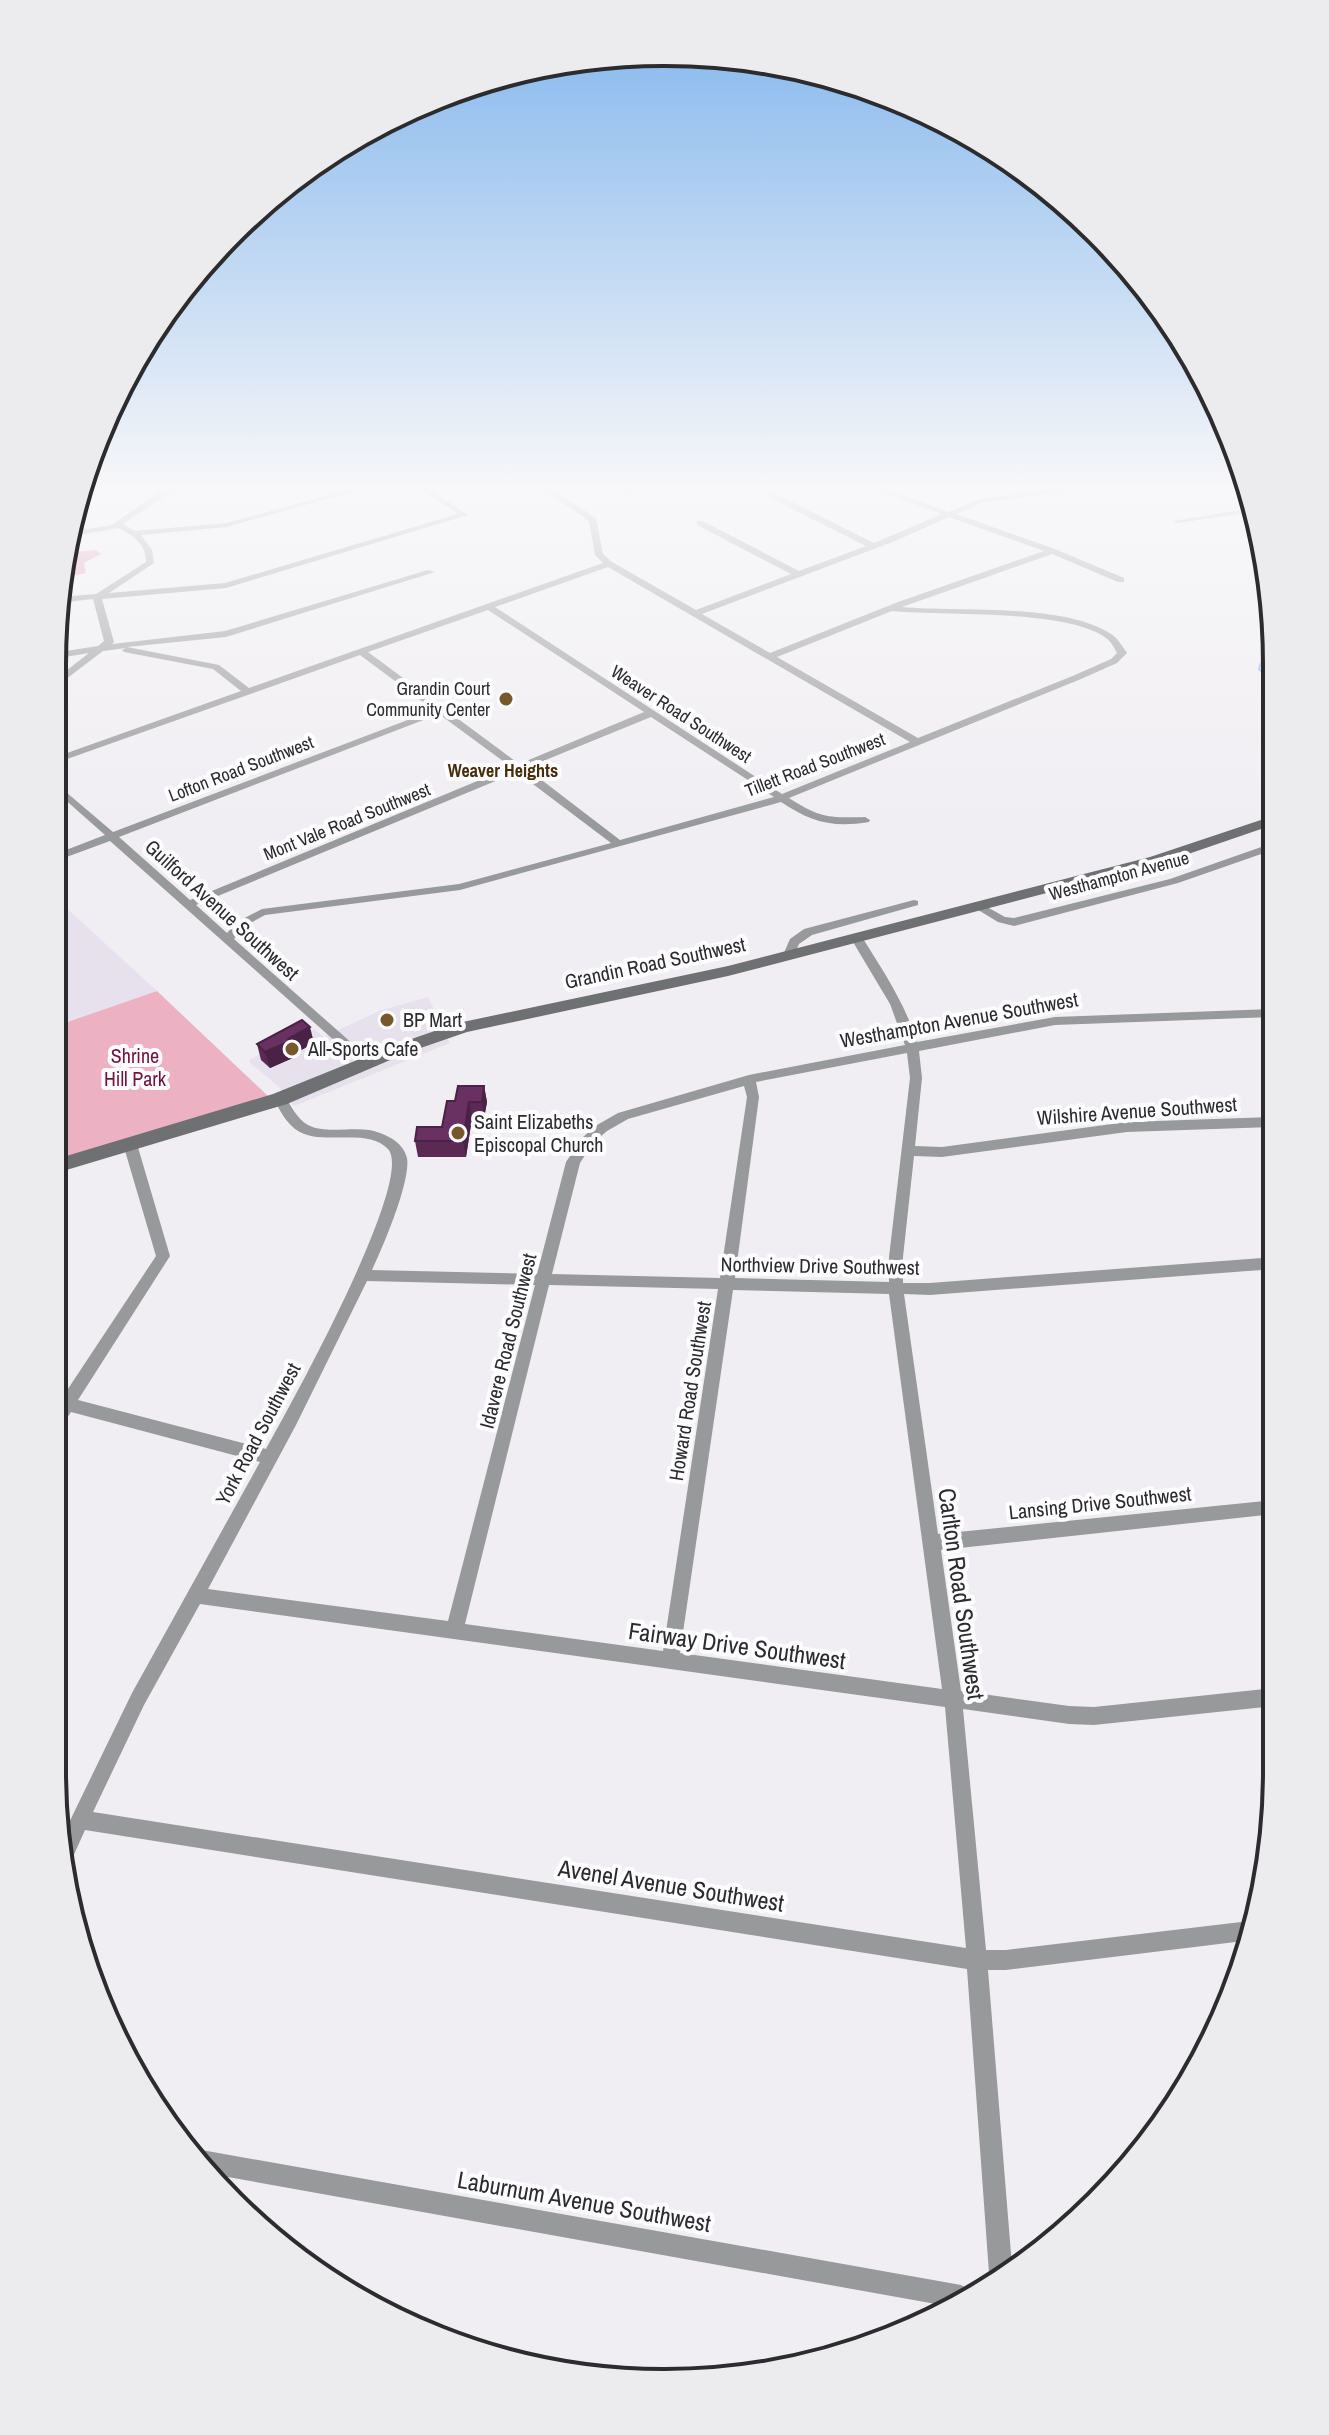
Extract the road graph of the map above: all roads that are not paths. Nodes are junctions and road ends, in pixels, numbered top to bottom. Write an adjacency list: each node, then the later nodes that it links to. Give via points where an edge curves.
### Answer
1 (98, 599): 10 (street, via 110,640)
2 (343, 599): 10 (street, via 226,634)
3 (512, 599): 7 (street)
4 (668, 599): 9 (street)
5 (734, 599): 9 (street)
6 (917, 599): 8 (street)
7 (489, 607): 11 (street); 17 (street, Weaver Road Southwest)
8 (891, 608): 13 (street); 18 (street, Tillett Road Southwest, via 1071,621 1101,630 1122,653 1114,661)
9 (694, 614): 13 (street)
10 (102, 648): 12 (street); 14 (street); 15 (street, via 216,667)
11 (362, 652): 15 (street); 16 (street)
12 (66, 654)
13 (769, 657): 18 (street)
14 (66, 676)
15 (248, 692): 19 (street)
16 (441, 710): 20 (street); 25 (street, Lofton Road Southwest)
17 (651, 713): 20 (street, Mont Vale Road Southwest); 22 (street, Weaver Road Southwest)
18 (919, 743): 22 (street, Tillett Road Southwest)
19 (66, 756)
20 (519, 768): 26 (street); 30 (street, Mont Vale Road Southwest)
21 (66, 795): 25 (street, Guilford Avenue Southwest)
22 (782, 799): 23 (street, Weaver Road Southwest, via 819,819); 26 (street, Tillett Road Southwest)
23 (865, 820)
24 (1263, 823): 31 (street, Grandin Road Southwest, via 1156,860)
25 (112, 835): 28 (street, Lofton Road Southwest); 30 (street, Guilford Avenue Southwest)
26 (618, 845): 33 (street, Tillett Road Southwest, via 460,887 262,912)
27 (1263, 850): 31 (street, Westhampton Avenue, via 1174,881 1014,922)
28 (66, 854)
29 (914, 903): 34 (street, via 808,932 794,942)
30 (189, 904): 33 (street, Guilford Avenue Southwest)
31 (976, 905): 32 (street, Grandin Road Southwest)
32 (856, 937): 34 (street, Grandin Road Southwest); 36 (street, Carlton Road Southwest, via 903,1016)
33 (228, 939): 37 (street, Guilford Avenue Southwest)
34 (789, 955): 37 (street, Grandin Road Southwest, via 464,1027)
35 (1263, 1013): 36 (street, Westhampton Avenue Southwest, via 1079,1018)
36 (913, 1047): 38 (street, Westhampton Avenue Southwest); 43 (street, Carlton Road Southwest, via 916,1078)
37 (367, 1063): 39 (street, Grandin Road Southwest)
38 (749, 1079): 40 (street, Westhampton Avenue Southwest); 48 (street, Howard Road Southwest, via 753,1097)
39 (280, 1099): 42 (street, Grandin Road Southwest); 46 (street, York Road Southwest, via 290,1117 308,1130 379,1138 399,1154 395,1195)
40 (656, 1106): 47 (street, Idavere Road Southwest, via 613,1120 578,1153)
41 (1263, 1122): 43 (street, Wilshire Avenue Southwest, via 1127,1127 942,1152)
42 (130, 1144): 44 (street, Grandin Road Southwest); 50 (street, via 163,1256)
43 (908, 1151): 49 (street, Carlton Road Southwest)
44 (66, 1163)
45 (1263, 1264): 49 (street, Northview Drive Southwest, via 967,1288)
46 (364, 1275): 47 (street, Northview Drive Southwest); 51 (street, York Road Southwest)
47 (544, 1279): 48 (street, Northview Drive Southwest); 55 (street, Idavere Road Southwest)
48 (726, 1284): 49 (street, Northview Drive Southwest); 56 (street, Howard Road Southwest)
49 (896, 1288): 53 (street, Carlton Road Southwest)
50 (67, 1404): 51 (street)
51 (269, 1457): 54 (street, York Road Southwest)
52 (1263, 1508): 53 (street, Lansing Drive Southwest)
53 (930, 1543): 58 (street, Carlton Road Southwest)
54 (194, 1595): 55 (street, Fairway Drive Southwest); 59 (street, York Road Southwest)
55 (454, 1631): 56 (street, Fairway Drive Southwest)
56 (670, 1662): 58 (street, Fairway Drive Southwest)
57 (1263, 1698): 58 (street, Fairway Drive Southwest, via 1094,1716)
58 (953, 1700): 62 (street, Carlton Road Southwest)
59 (80, 1820): 60 (street, York Road Southwest); 62 (street, Avenel Avenue Southwest)
60 (70, 1841)
61 (1241, 1931): 62 (street, Avenel Avenue Southwest)
62 (978, 1960): 64 (street, Carlton Road Southwest)
63 (213, 2163): 65 (street, Laburnum Avenue Southwest)
64 (1000, 2266)
65 (952, 2295)

